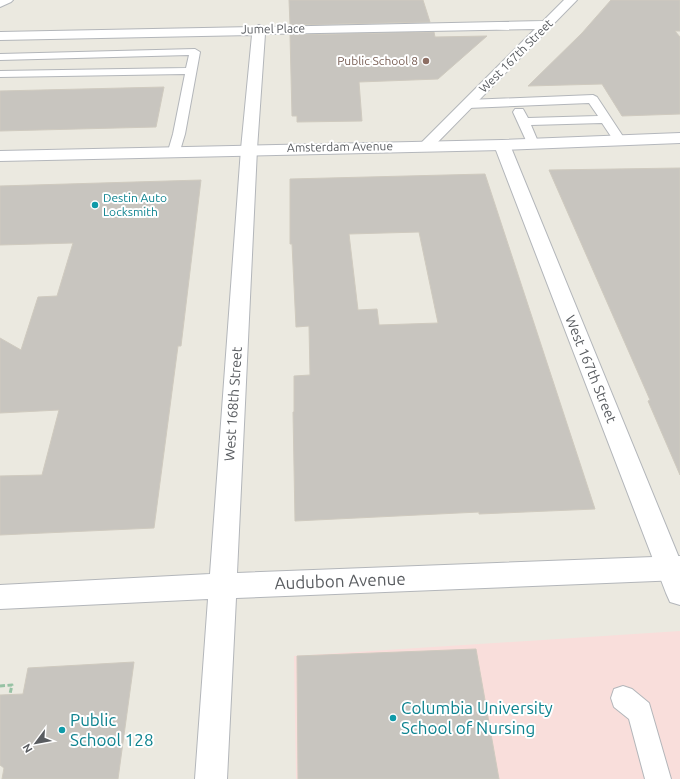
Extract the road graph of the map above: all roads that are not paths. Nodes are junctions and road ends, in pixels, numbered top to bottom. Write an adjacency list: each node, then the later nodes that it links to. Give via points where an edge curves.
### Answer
1 (7, 0): 3 (street)
2 (571, 0): 4 (street, West 167th Street)
3 (0, 2)
4 (546, 25): 5 (street, Jumel Place); 14 (street, West 167th Street)
5 (260, 30): 6 (street, Jumel Place); 25 (street, West 168th Street)
6 (0, 36)
7 (1, 59): 8 (lane, via 195,52)
8 (191, 71): 9 (lane); 26 (lane)
9 (0, 74)
10 (573, 100): 12 (lane); 15 (lane, via 594,99); 16 (lane)
11 (534, 101): 12 (lane); 13 (lane); 17 (lane)
12 (551, 101): 18 (lane)
13 (514, 102): 14 (lane); 19 (lane)
14 (468, 104): 24 (street, West 167th Street)
15 (607, 119): 16 (lane); 21 (lane)
16 (585, 120): 18 (lane)
17 (544, 121): 18 (lane); 19 (lane)
18 (562, 121)
19 (523, 122): 22 (lane)
20 (680, 138): 21 (street, Amsterdam Avenue)
21 (620, 141): 22 (street, Amsterdam Avenue)
22 (533, 144): 23 (street, Amsterdam Avenue)
23 (502, 145): 24 (street, Amsterdam Avenue); 28 (street, West 167th Street)
24 (427, 146): 25 (street, Amsterdam Avenue)
25 (249, 149): 26 (street, Amsterdam Avenue); 29 (street, West 168th Street)
26 (174, 151): 27 (street, Amsterdam Avenue)
27 (0, 156)
28 (675, 568): 29 (street, Audubon Avenue); 30 (street, West 167th Street)
29 (221, 586): 31 (street, Audubon Avenue); 33 (street, West 168th Street)
30 (680, 593)
31 (0, 597)
32 (623, 698): 34 (lane, via 640,712)
33 (211, 779)
34 (658, 779)

